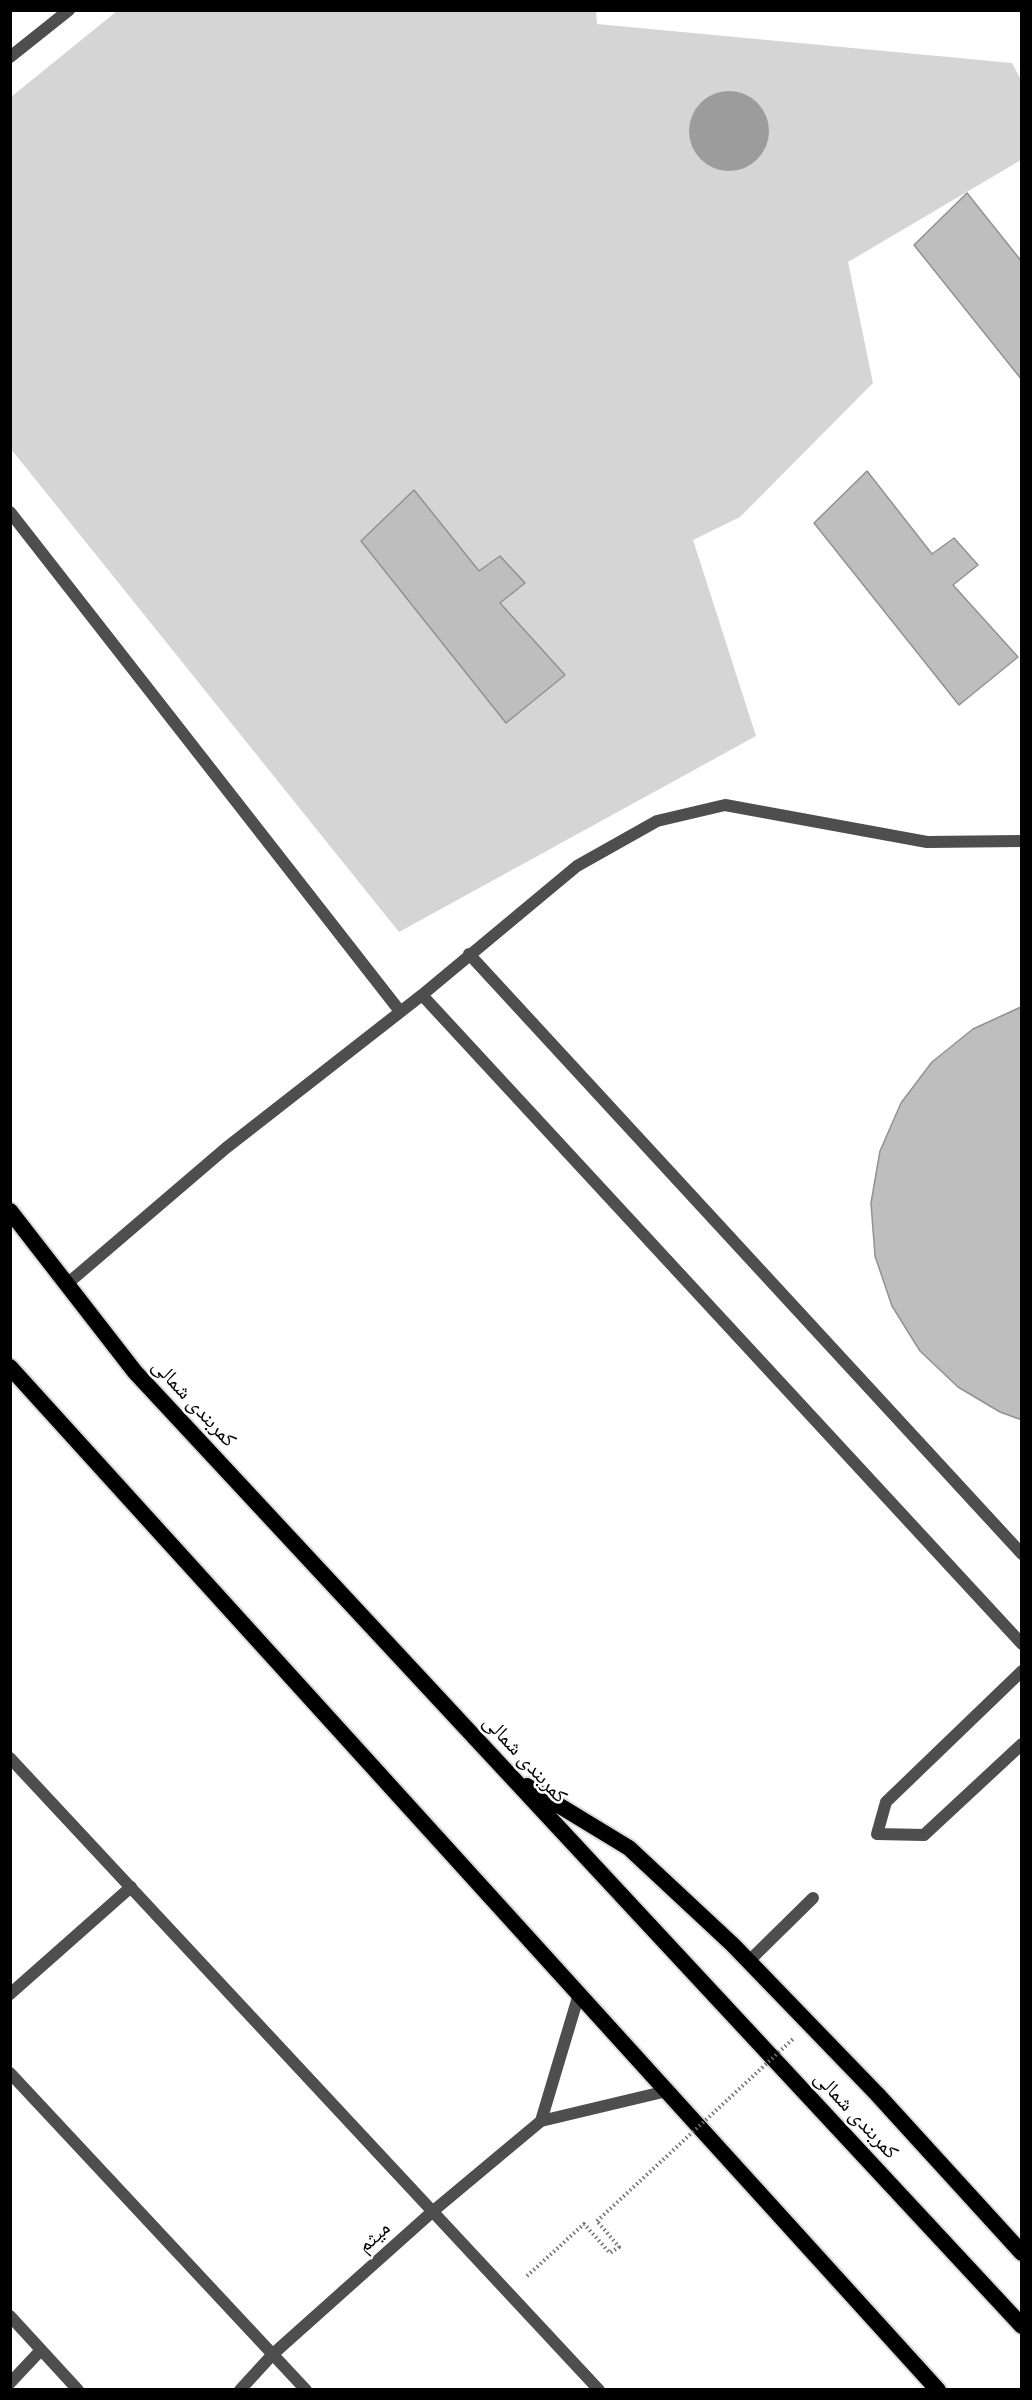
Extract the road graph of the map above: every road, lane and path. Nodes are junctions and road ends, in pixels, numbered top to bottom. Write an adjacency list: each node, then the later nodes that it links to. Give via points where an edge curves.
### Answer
1 (69, 10): 2 (street)
2 (10, 57)
3 (10, 512): 7 (street)
4 (1022, 842): 5 (street, via 927,842 725,805 657,821 578,866)
5 (468, 954): 6 (street); 11 (street)
6 (422, 994): 7 (street); 12 (street)
7 (399, 1010): 9 (street, via 226,1148)
8 (10, 1211): 9 (highway, کمربندی شمالی)
9 (67, 1284): 16 (highway, کمربندی شمالی, via 135,1372)
10 (10, 1367): 20 (highway)
11 (1022, 1554)
12 (1022, 1644)
13 (1022, 1671): 14 (street, via 886,1802 877,1834 924,1835)
14 (1022, 1744)
15 (10, 1758): 17 (street)
16 (510, 1776): 19 (highway, via 629,1848); 30 (highway, کمربندی شمالی)
17 (131, 1887): 21 (street); 26 (street)
18 (813, 1898): 19 (street)
19 (749, 1961): 27 (highway)
20 (579, 1994): 24 (highway); 25 (street)
21 (10, 1995)
22 (793, 2039): 28 (path, bridge, via 597,2221 619,2247 610,2253 584,2224)
23 (10, 2073): 32 (street)
24 (667, 2091): 25 (street); 38 (highway)
25 (542, 2121): 26 (street, میثم)
26 (432, 2212): 28 (street); 32 (street, میثم)
27 (1022, 2253)
28 (508, 2292): 37 (street)
29 (10, 2316): 31 (street)
30 (1022, 2326)
31 (41, 2350): 33 (street); 34 (street)
32 (273, 2354): 35 (street, میثم); 36 (street)
33 (10, 2384)
34 (78, 2390)
35 (240, 2390)
36 (306, 2390)
37 (599, 2390)
38 (938, 2390)

